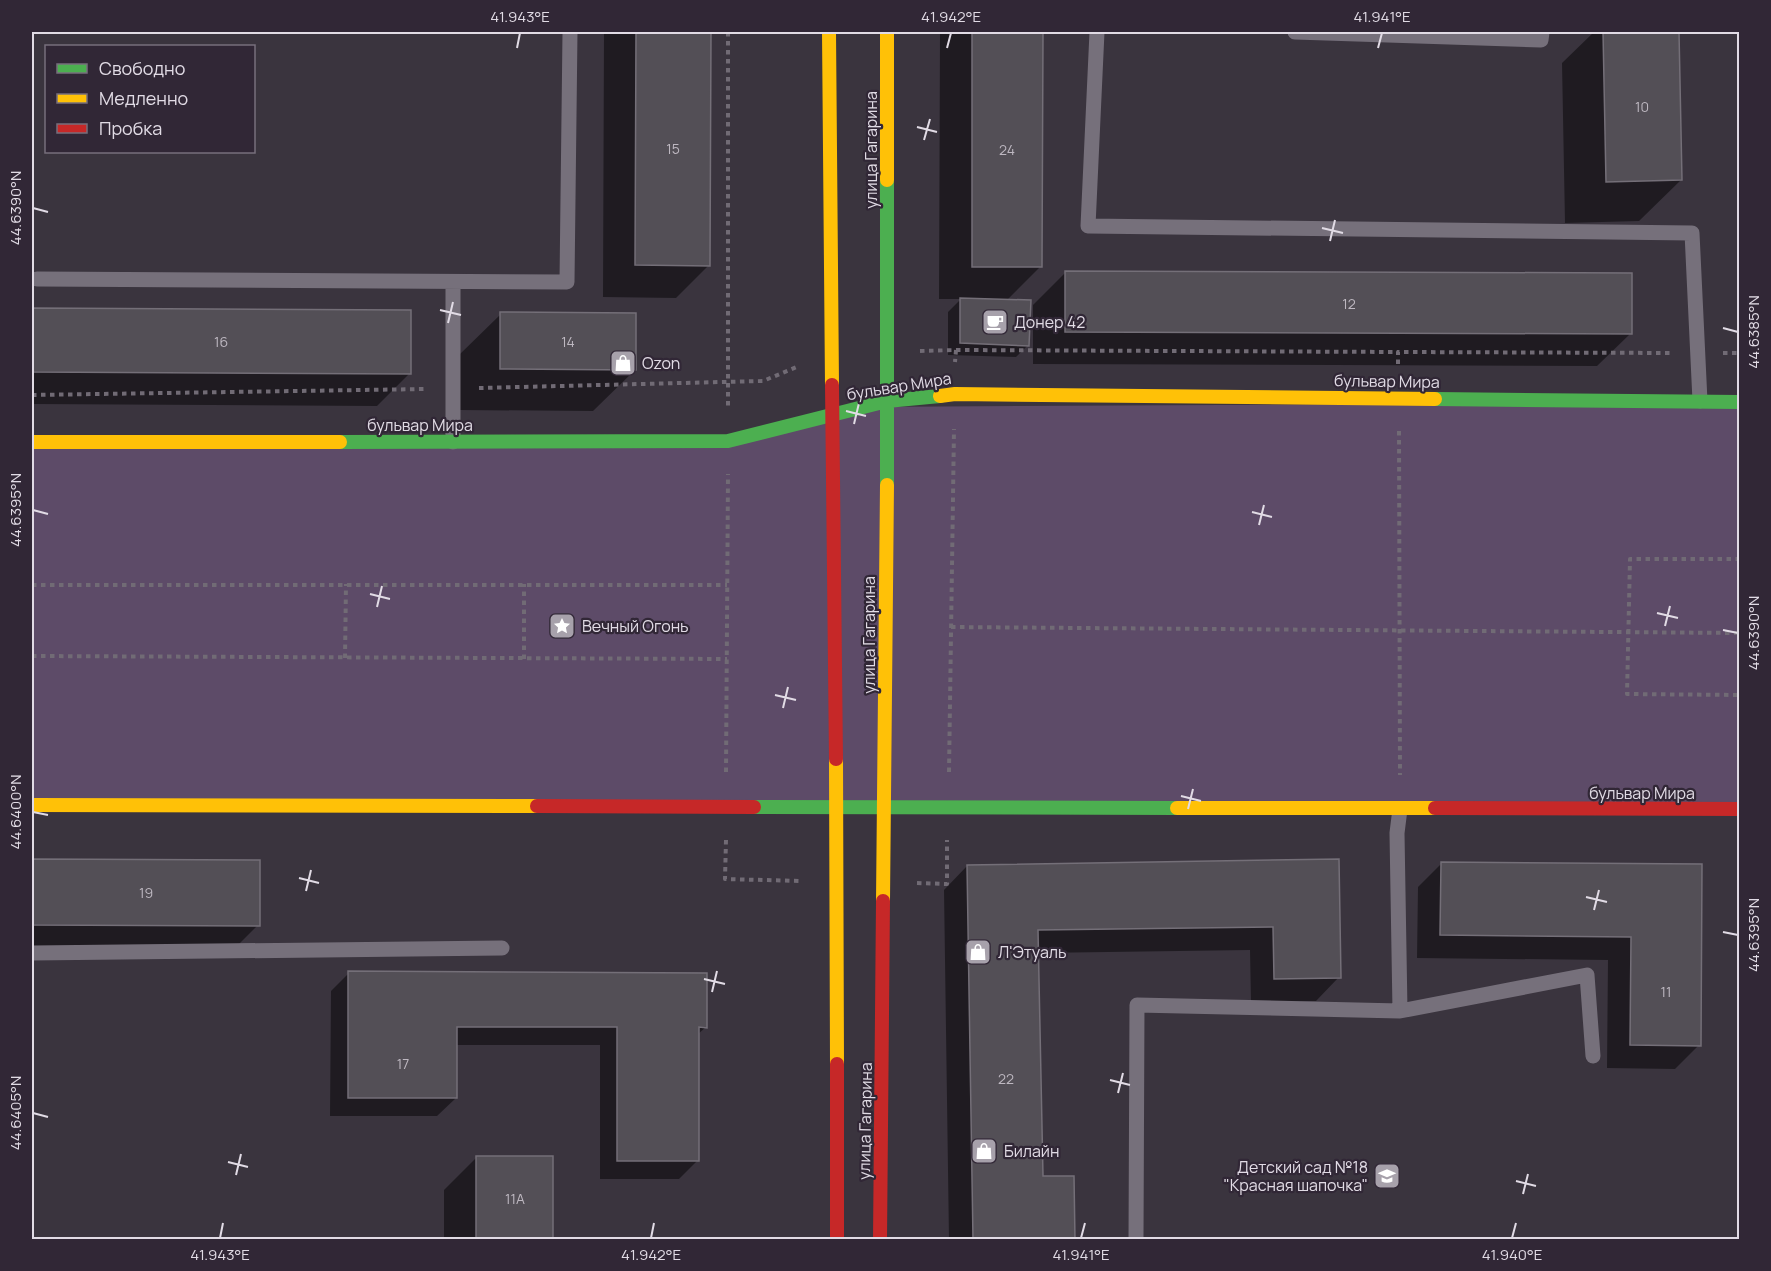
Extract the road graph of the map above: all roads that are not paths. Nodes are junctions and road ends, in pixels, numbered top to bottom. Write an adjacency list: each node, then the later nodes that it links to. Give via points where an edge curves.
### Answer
1 (570, 32): 9 (lane, via 567,282)
2 (829, 32): 13 (street, улица Гагарина)
3 (887, 32): 10 (street, улица Гагарина)
4 (1097, 32): 11 (lane, via 1088,226 1692,233)
5 (1295, 32): 7 (lane)
6 (1542, 32): 7 (lane, via 1541,40)
7 (1426, 34)
8 (38, 279): 9 (lane)
9 (453, 283): 15 (lane)
10 (887, 401): 11 (street, бульвар Мира, via 955,394); 13 (street, бульвар Мира); 18 (street, улица Гагарина)
11 (1700, 401): 12 (street, бульвар Мира)
12 (1740, 402)
13 (833, 414): 15 (street, бульвар Мира, via 728,441); 17 (street, улица Гагарина)
14 (32, 442): 15 (street, бульвар Мира)
15 (453, 442)
16 (32, 806): 17 (street, бульвар Мира)
17 (836, 807): 18 (street, бульвар Мира); 25 (street, улица Гагарина)
18 (885, 807): 19 (street, бульвар Мира); 26 (street, улица Гагарина)
19 (1400, 809): 20 (street, бульвар Мира); 23 (lane)
20 (1740, 809)
21 (502, 948): 22 (lane)
22 (32, 953)
23 (1400, 1011): 24 (lane, via 1587,975); 27 (lane, via 1137,1005)
24 (1593, 1056)
25 (837, 1239)
26 (880, 1239)
27 (1136, 1239)

